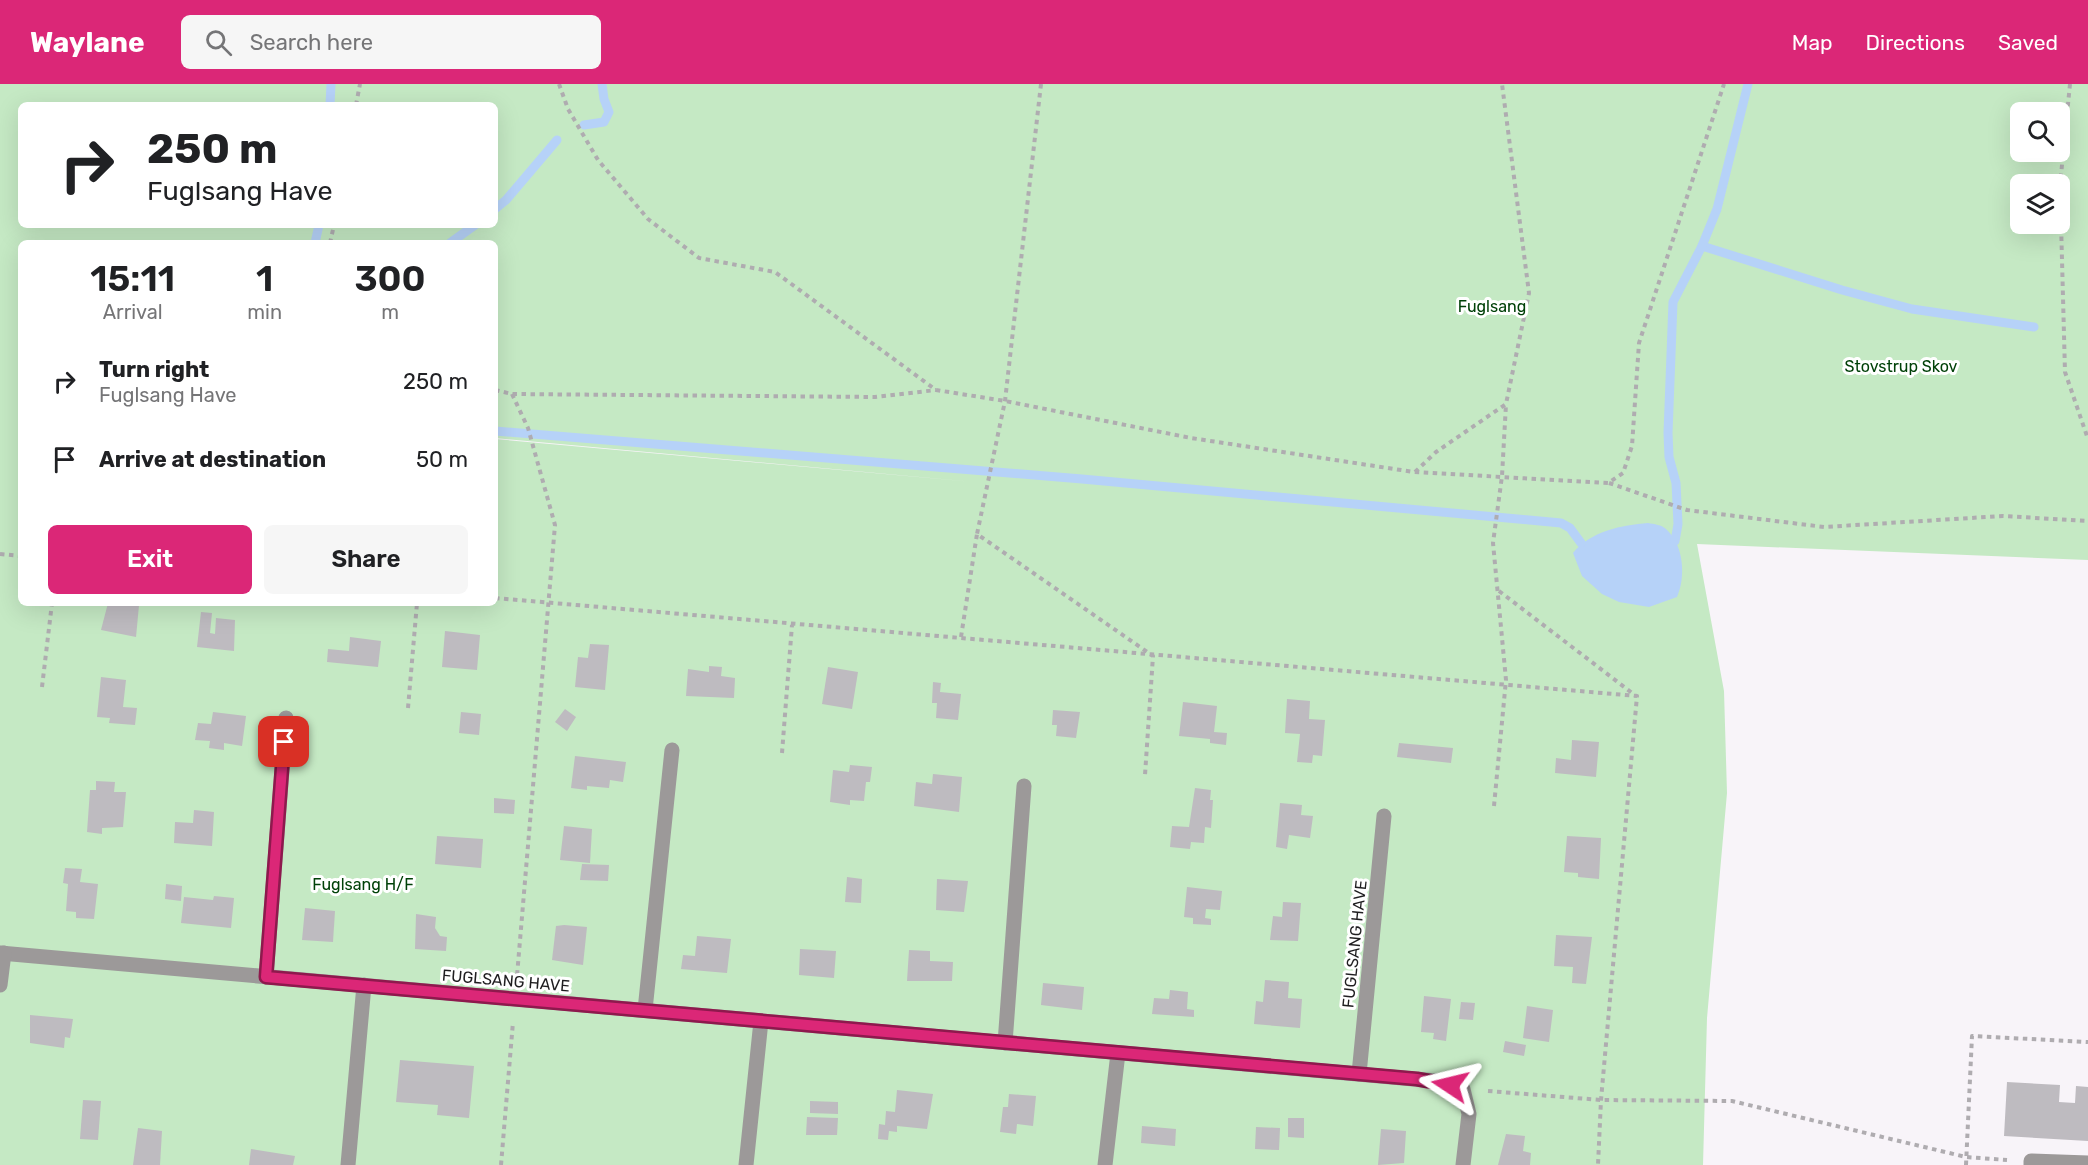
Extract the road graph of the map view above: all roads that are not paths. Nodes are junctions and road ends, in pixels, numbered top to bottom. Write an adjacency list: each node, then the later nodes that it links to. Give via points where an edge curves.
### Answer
1 (286, 718): 6 (street)
2 (672, 750): 9 (street)
3 (1024, 786): 11 (street)
4 (1384, 816): 13 (street, FUGLSANG HAVE)
5 (2, 953): 6 (street, FUGLSANG HAVE); 7 (street, FUGLSANG HAVE)
6 (266, 977): 8 (street, FUGLSANG HAVE)
7 (0, 985)
8 (364, 985): 9 (street, FUGLSANG HAVE); 16 (street)
9 (645, 1010): 10 (street, FUGLSANG HAVE)
10 (761, 1021): 11 (street, FUGLSANG HAVE); 17 (street)
11 (1005, 1043): 12 (street, FUGLSANG HAVE)
12 (1118, 1053): 13 (street, FUGLSANG HAVE); 18 (street)
13 (1359, 1074): 19 (street, FUGLSANG HAVE, via 1436,1081 1463,1089 1469,1114)
14 (2031, 1163): 15 (street)
15 (2088, 1163)
16 (348, 1165)
17 (747, 1165)
18 (1105, 1165)
19 (1463, 1165)

